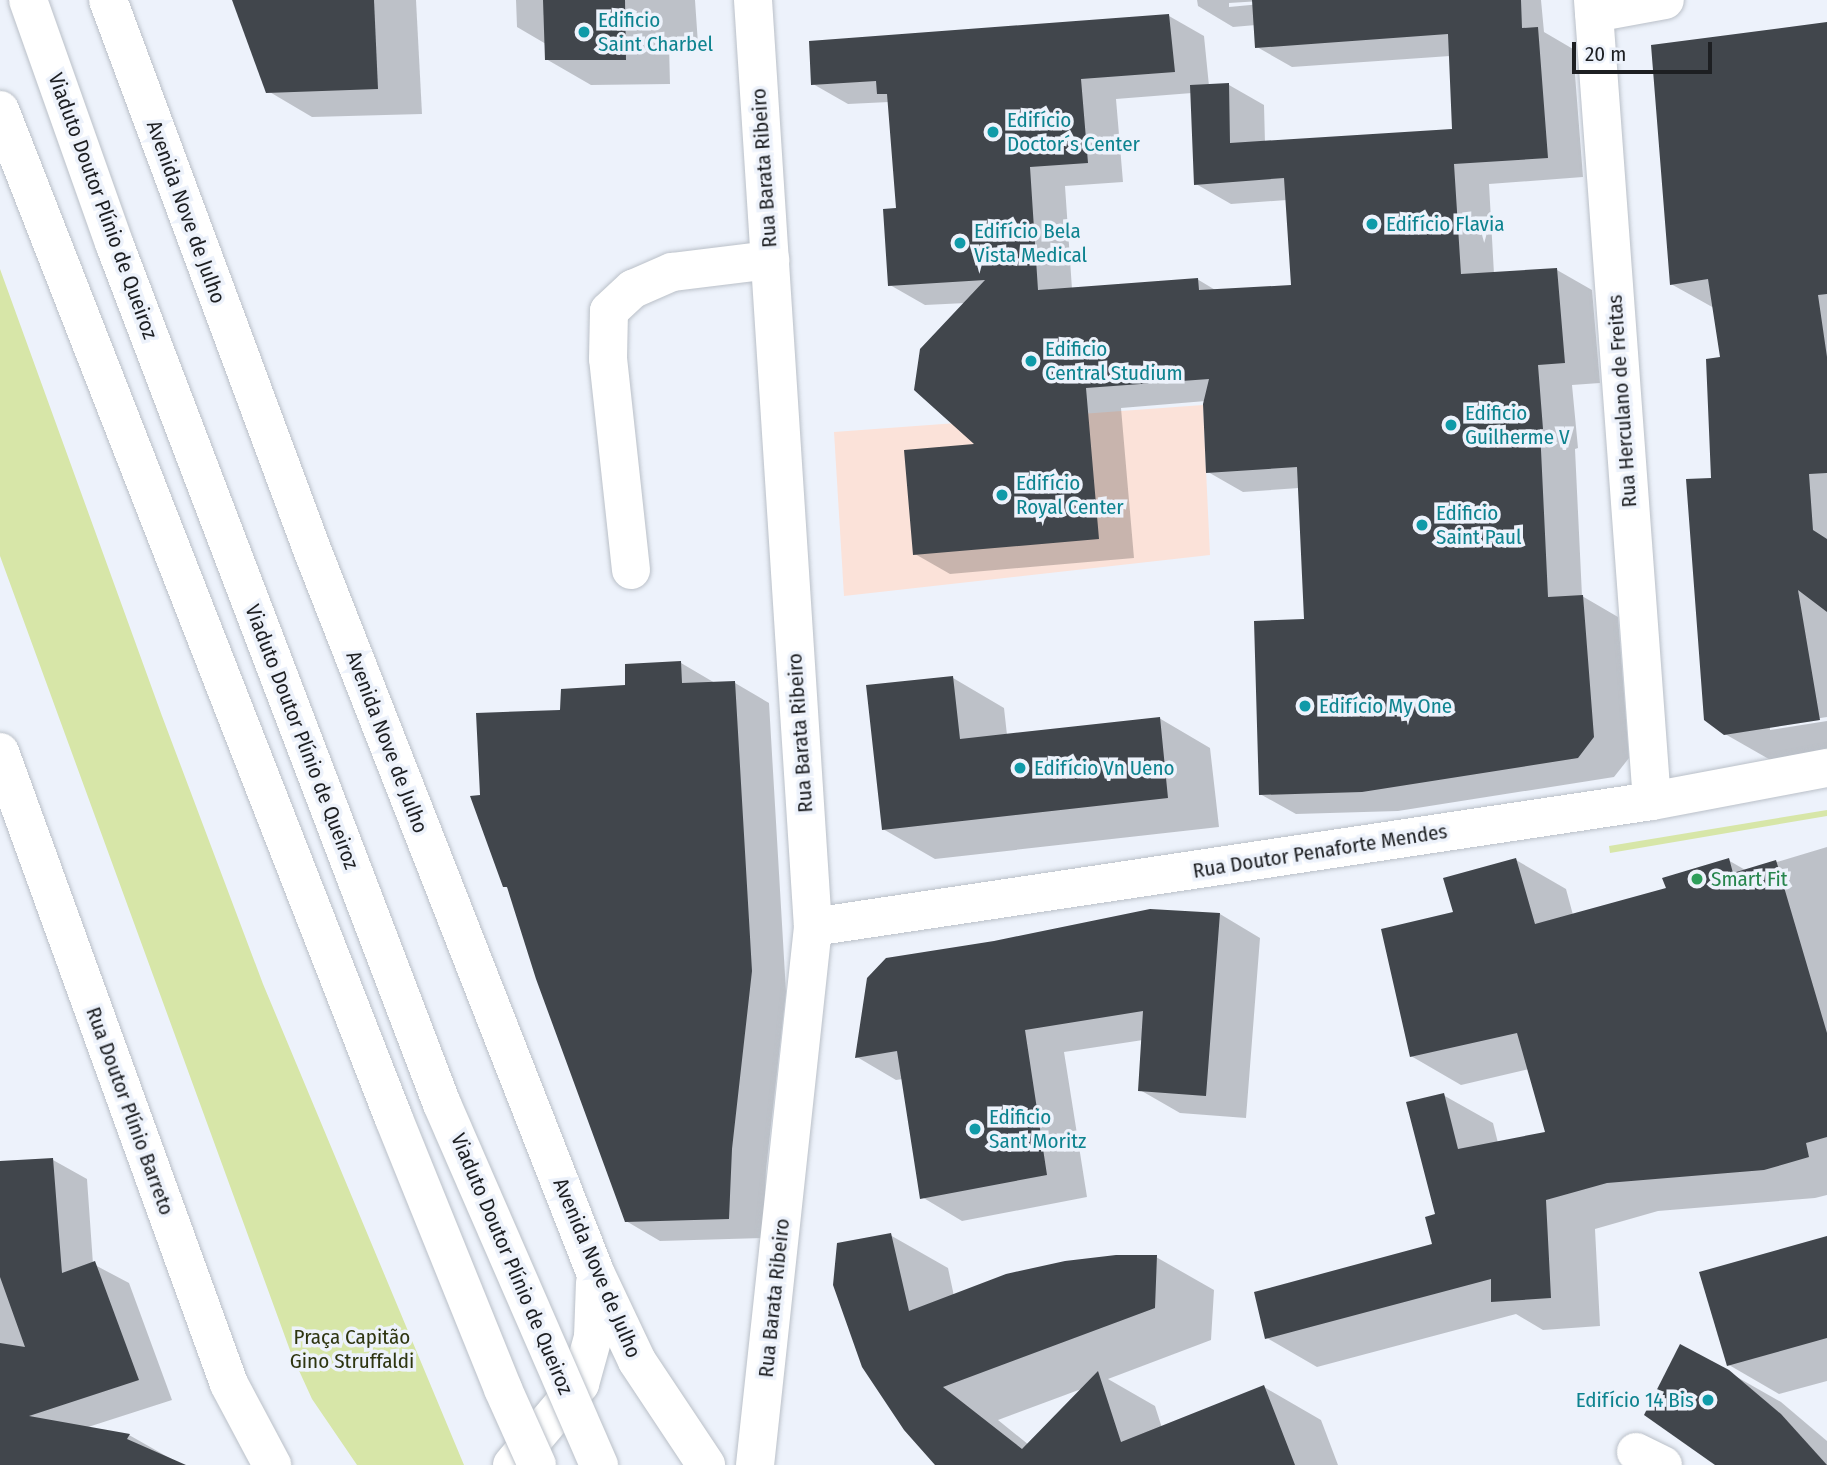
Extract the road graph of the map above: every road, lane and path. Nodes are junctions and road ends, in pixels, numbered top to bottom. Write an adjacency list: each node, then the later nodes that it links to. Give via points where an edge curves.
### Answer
1 (28, 0): 17 (main road, Viaduto Doutor Plínio de Queiroz, bridge, via 114,243 442,1104)
2 (108, 0): 13 (main road, Avenida Nove de Julho, via 313,552)
3 (753, 0): 7 (main road, Rua Barata Ribeiro)
4 (1665, 0): 5 (main road)
5 (1593, 7): 11 (main road, Rua Herculano de Freitas)
6 (0, 110): 16 (main road, bridge, via 394,1119)
7 (770, 260): 8 (main road, via 672,272 633,289 609,311 608,359); 12 (main road, Rua Barata Ribeiro)
8 (631, 570)
9 (0, 752): 14 (main road, Rua Doutor Plínio Barreto, via 229,1384)
10 (1827, 768): 11 (main road, Rua Doutor Penaforte Mendes)
11 (1652, 801): 12 (main road, Rua Doutor Penaforte Mendes)
12 (813, 927): 19 (main road, Rua Barata Ribeiro)
13 (595, 1272): 15 (main road, via 593,1337 580,1384); 18 (main road, Avenida Nove de Julho, via 637,1361)
14 (272, 1465)
15 (512, 1465)
16 (537, 1465)
17 (598, 1465)
18 (706, 1465)
19 (755, 1465)

